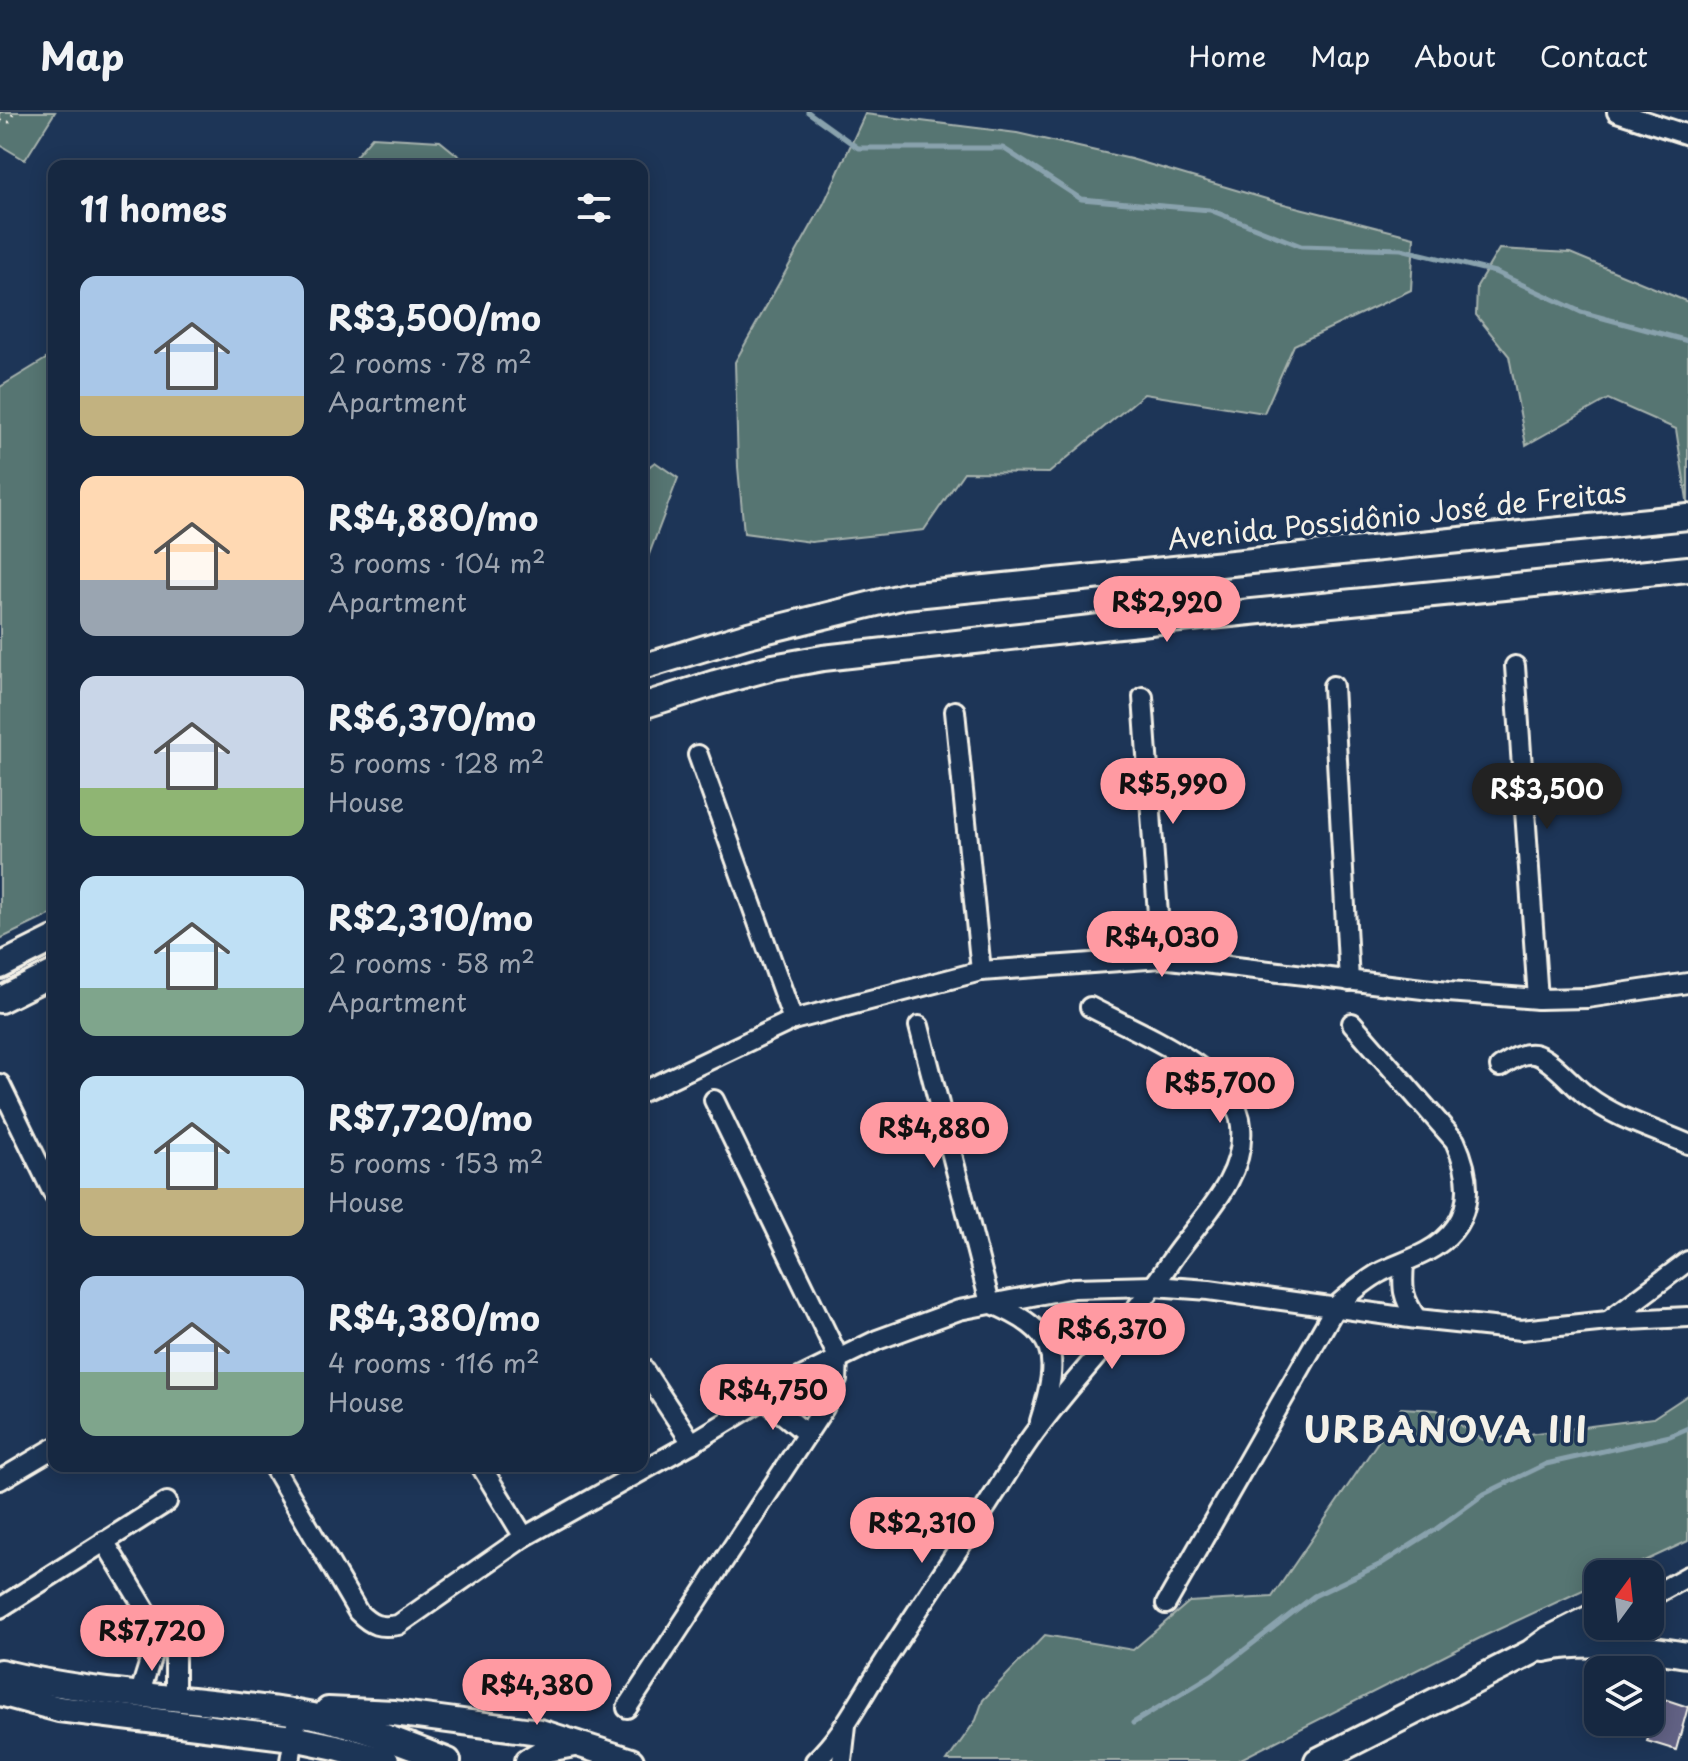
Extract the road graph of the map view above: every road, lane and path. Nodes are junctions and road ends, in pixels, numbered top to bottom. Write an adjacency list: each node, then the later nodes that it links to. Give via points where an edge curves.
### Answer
1 (14, 112): 3 (path, via 9,122)
2 (1617, 112): 4 (street)
3 (0, 121)
4 (1688, 135)
5 (1688, 517): 7 (street, Avenida Possidônio José de Freitas, via 905,596)
6 (1688, 569): 11 (street, via 823,658)
7 (648, 665)
8 (1515, 666): 21 (street)
9 (1333, 686): 19 (street)
10 (1143, 697): 15 (street)
11 (648, 704)
12 (955, 711): 17 (street)
13 (698, 755): 24 (street)
14 (48, 942): 16 (street)
15 (1161, 958): 17 (street); 19 (street)
16 (0, 966)
17 (981, 971): 24 (street)
18 (48, 976): 22 (street)
19 (1349, 981): 21 (street)
20 (1688, 983): 21 (street)
21 (1538, 999)
22 (0, 1000)
23 (1090, 1007): 35 (street, via 1204,1068 1227,1090 1241,1125 1240,1158 1227,1186)
24 (793, 1020): 29 (street)
25 (1352, 1023): 34 (street, via 1455,1141 1466,1164 1469,1188 1455,1229)
26 (919, 1026): 36 (street)
27 (1500, 1067): 31 (street, via 1519,1056 1545,1058 1605,1109)
28 (0, 1084): 32 (street)
29 (648, 1089)
30 (714, 1100): 41 (street)
31 (1688, 1144)
32 (48, 1183)
33 (1688, 1261): 40 (street)
34 (1404, 1263): 37 (street, via 1365,1282); 39 (street, via 1402,1289)
35 (1154, 1286): 36 (street, via 1074,1288); 37 (street); 44 (street)
36 (990, 1303): 41 (street, via 919,1323); 44 (street, via 1035,1328 1052,1357)
37 (1336, 1306): 39 (street); 58 (street)
38 (1688, 1317): 40 (street)
39 (1417, 1319): 40 (street, via 1521,1330)
40 (1608, 1321)
41 (838, 1357): 43 (street); 45 (street, via 837,1380)
42 (648, 1376): 46 (street)
43 (764, 1399): 45 (street); 46 (street)
44 (1037, 1429): 74 (street)
45 (807, 1434): 70 (street)
46 (692, 1443): 48 (street)
47 (48, 1452): 52 (street)
48 (648, 1468)
49 (276, 1472): 54 (street, via 358,1612 380,1628 398,1625)
50 (485, 1472): 54 (street)
51 (640, 1472): 54 (street)
52 (0, 1480)
53 (167, 1502): 55 (street)
54 (524, 1537)
55 (104, 1541): 59 (street); 61 (street)
56 (1684, 1584): 57 (street)
57 (1664, 1592)
58 (1166, 1604)
59 (0, 1608)
60 (1584, 1621): 64 (street)
61 (159, 1632): 68 (street); 69 (street, via 175,1654)
62 (1585, 1640): 63 (street)
63 (1581, 1643): 64 (street); 65 (street)
64 (1530, 1653): 83 (street)
65 (1688, 1655)
66 (0, 1672): 68 (street)
67 (0, 1693): 71 (street)
68 (139, 1696): 69 (street)
69 (175, 1700): 73 (street)
70 (627, 1708)
71 (59, 1709): 72 (street); 76 (street)
72 (0, 1710)
73 (298, 1713): 75 (street, via 332,1709 471,1722 540,1732); 76 (street); 78 (street)
74 (846, 1725): 81 (street); 82 (street)
75 (574, 1744): 79 (street, via 548,1749); 80 (street)
76 (292, 1750): 77 (street, via 336,1747)
77 (386, 1761)
78 (448, 1761)
79 (528, 1761)
80 (631, 1761)
81 (815, 1761)
82 (842, 1761)
83 (1317, 1761)

